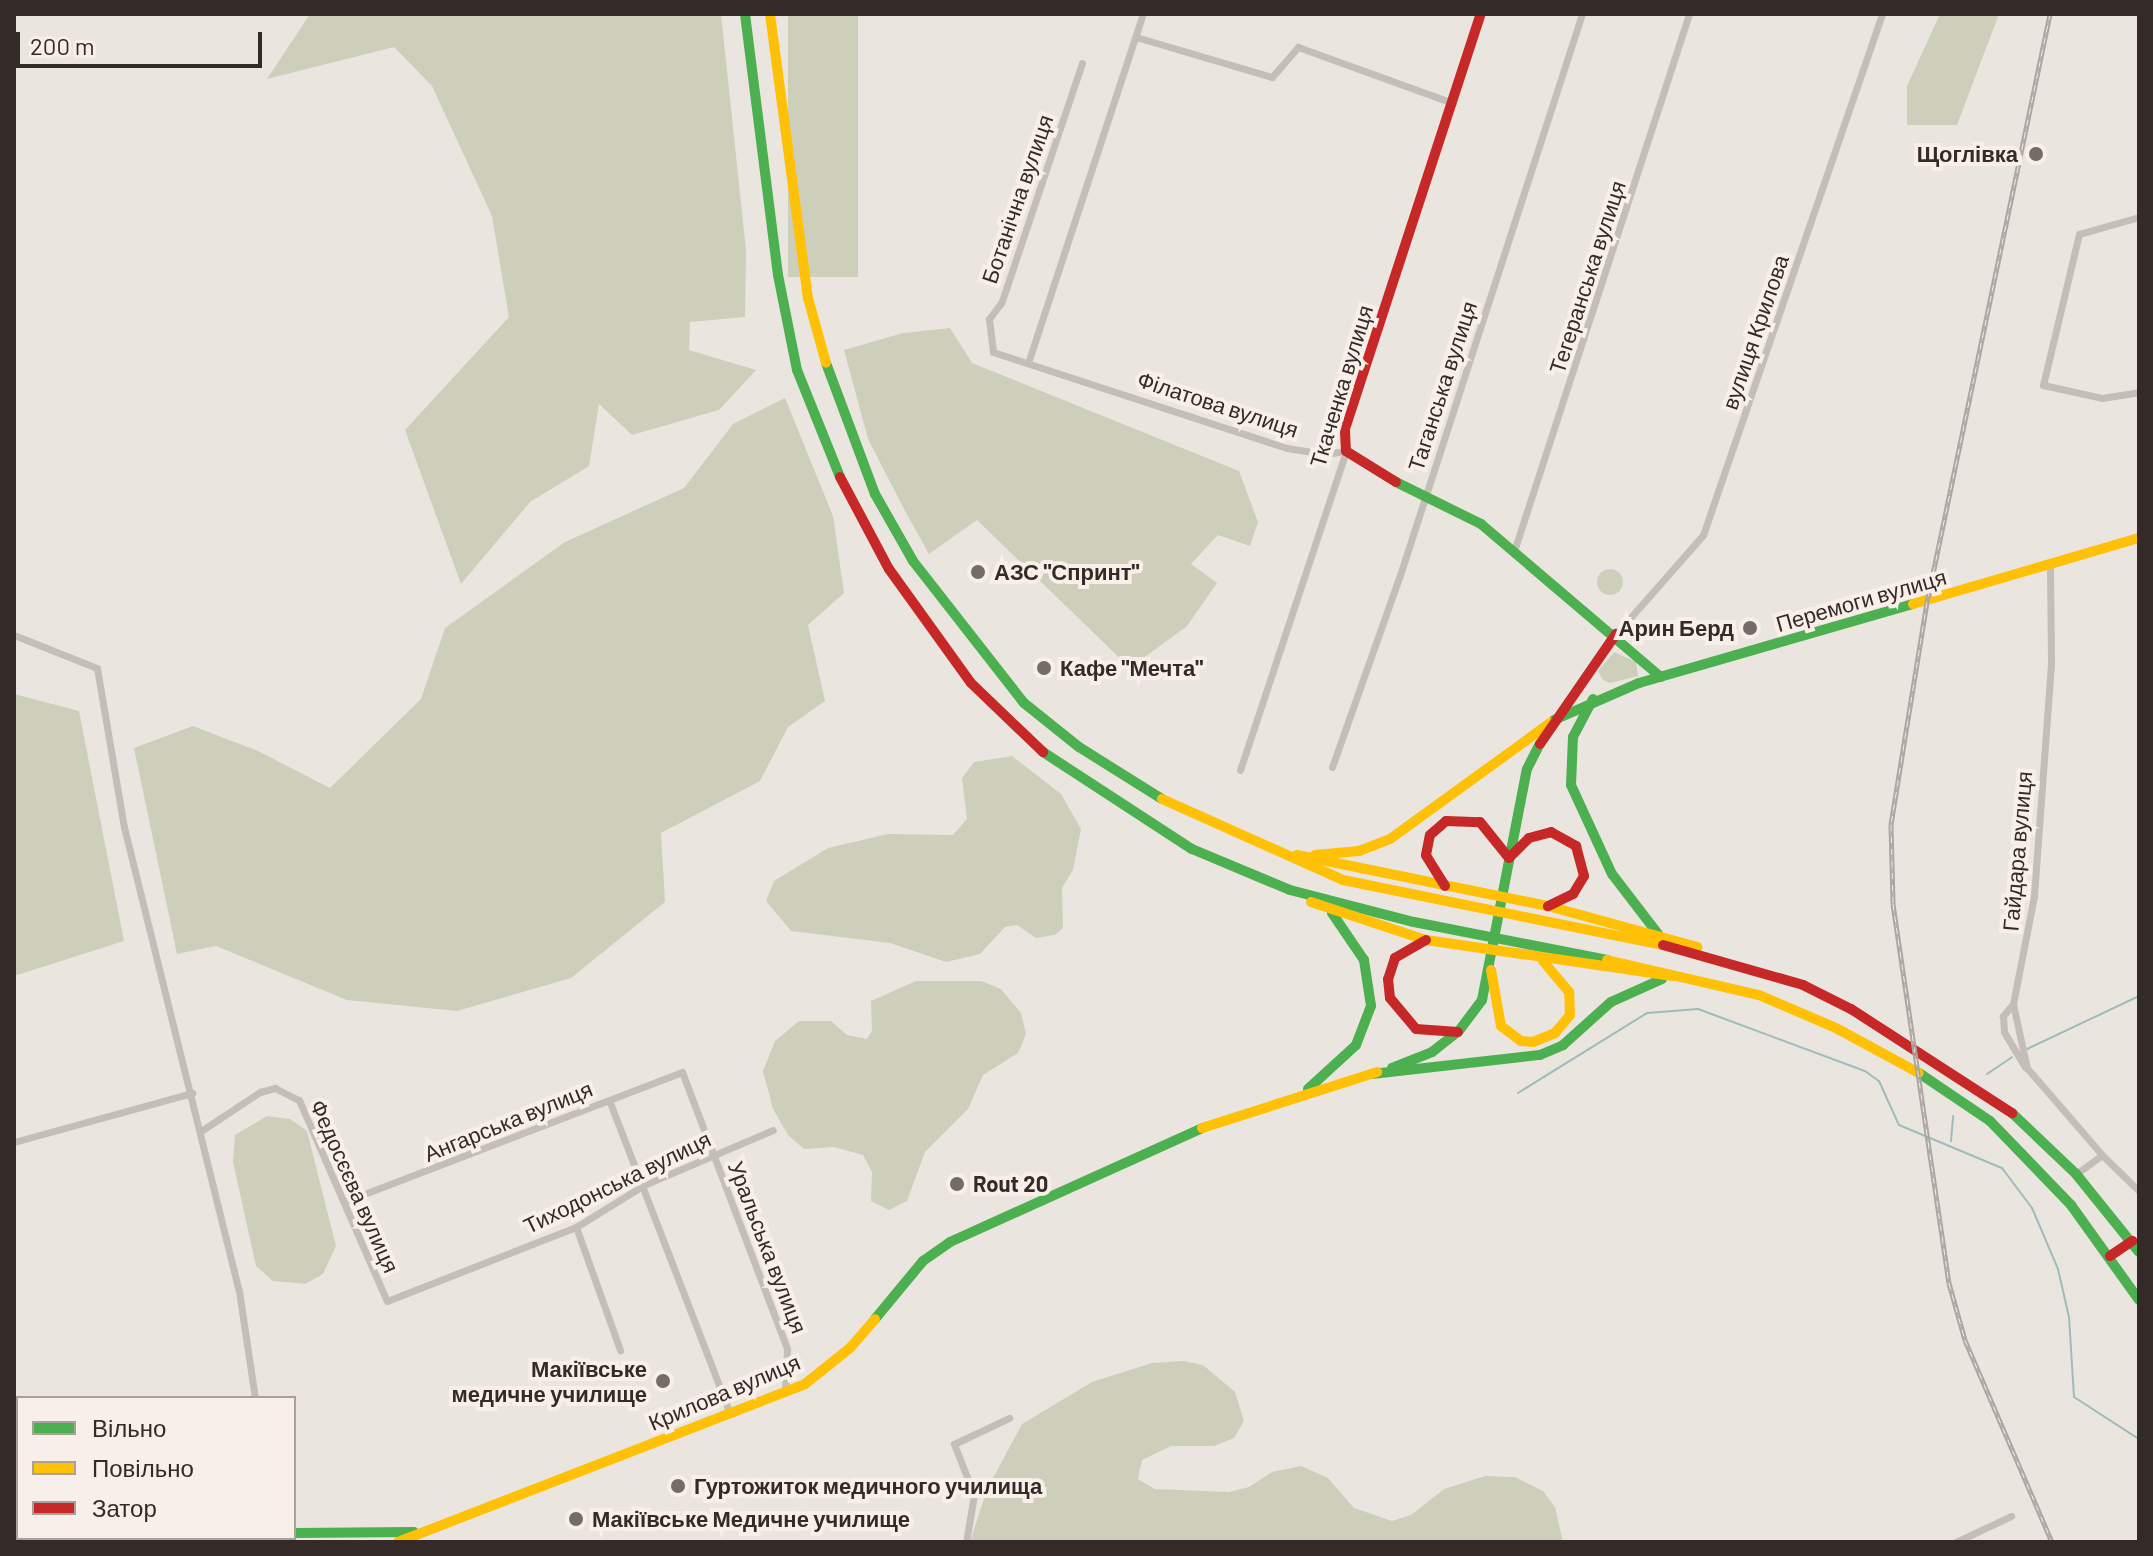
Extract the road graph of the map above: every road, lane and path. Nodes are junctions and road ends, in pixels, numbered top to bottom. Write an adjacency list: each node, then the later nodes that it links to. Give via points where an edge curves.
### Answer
1 (745, 14): 30 (main road, via 778,275 797,370 840,482 889,569 971,683 1048,758 1192,849)
2 (770, 14): 26 (main road, via 815,334 860,460 913,561 1002,679 1052,727 1159,798)
3 (1143, 14): 8 (street)
4 (1481, 14): 10 (main road, Ткаченка вулиця)
5 (1582, 14): 15 (street, Таганська вулиця)
6 (1689, 14): 17 (street, Тегеранська вулиця)
7 (1882, 14): 19 (street, вулиця Крилова, via 1703,535)
8 (1136, 37): 10 (street, via 1272,77 1298,47); 12 (street)
9 (1082, 63): 12 (street, Ботанічна вулиця, via 1001,303 989,319 993,352)
10 (1453, 103): 14 (main road, Ткаченка вулиця, via 1345,429)
11 (2139, 217): 13 (street, via 2079,234 2043,385 2102,398)
12 (1028, 363): 14 (street, Філатова вулиця, via 1287,448 1323,454)
13 (2139, 392)
14 (1346, 451): 15 (main road, via 1359,463); 25 (street, Ткаченка вулиця)
15 (1426, 494): 17 (main road, via 1481,524); 24 (street, Таганська вулиця)
16 (2139, 538): 18 (main road, Перемоги вулиця)
17 (1514, 551): 19 (main road)
18 (2050, 567): 21 (main road, Перемоги вулиця); 40 (street, Гайдара вулиця, via 2051,664 2034,896)
19 (1616, 634): 21 (main road); 23 (main road)
20 (14, 635): 46 (street, via 97,668 124,827)
21 (1661, 677): 22 (main road, Перемоги вулиця)
22 (1593, 699): 23 (main road, Перемоги вулиця); 33 (main road, via 1573,737 1573,794 1629,902)
23 (1550, 723): 27 (main road, via 1390,839 1359,851); 28 (main road, via 1527,769)
24 (1332, 767)
25 (1240, 770)
26 (1281, 853): 27 (main road); 35 (main road, via 1343,880)
27 (1305, 856): 29 (main road)
28 (1509, 858): 29 (main road, via 1480,822 1446,821 1430,835 1426,855); 31 (main road, via 1540,833 1561,835 1576,846 1584,865 1579,886); 37 (main road)
29 (1446, 887): 31 (main road)
30 (1290, 890): 32 (main road); 38 (main road, via 1414,922)
31 (1548, 906): 33 (main road)
32 (1332, 912): 34 (main road); 45 (main road, via 1364,960 1371,1006 1356,1045)
33 (1658, 934): 35 (main road)
34 (1426, 940): 36 (main road); 41 (main road, via 1395,958 1388,979 1390,998 1416,1029)
35 (1710, 954): 53 (main road, via 1803,985 1885,1027 2005,1107)
36 (1543, 960): 37 (main road, via 1569,992 1570,1015 1555,1033 1533,1042 1521,1041 1501,1026); 39 (main road)
37 (1491, 970): 41 (main road, via 1482,1000)
38 (1681, 974): 39 (main road); 60 (main road, via 1759,995 1836,1028 1944,1087 2014,1144)
39 (1663, 978): 44 (main road, via 1611,1002 1563,1045 1540,1055)
40 (2013, 1004): 42 (street, Гайдара вулиця); 42 (street, via 2003,1016 2004,1032)
41 (1458, 1032): 44 (main road, via 1432,1052)
42 (2027, 1068): 52 (street, Гайдара вулиця)
43 (682, 1072): 47 (street, Ангарська вулиця); 51 (street, Уральська вулиця)
44 (1372, 1074): 45 (main road, Крилова вулиця)
45 (1308, 1089): 64 (main road, Крилова вулиця, via 1198,1129 950,1242 923,1261 850,1348 805,1384)
46 (192, 1093): 49 (street); 50 (street)
47 (609, 1100): 54 (street); 56 (street, Ангарська вулиця, via 444,1168)
48 (773, 1130): 51 (street, Тиходонська вулиця)
49 (201, 1131): 56 (street, Федосєєва вулиця, via 260,1092 287,1091 309,1114); 65 (street, via 239,1291)
50 (14, 1142)
51 (713, 1153): 54 (street, Тиходонська вулиця); 64 (street, Уральська вулиця, via 787,1349)
52 (2102, 1155): 53 (street); 55 (street, Гайдара вулиця)
53 (2076, 1174): 58 (main road)
54 (644, 1185): 57 (street, Тиходонська вулиця); 66 (street)
55 (2139, 1191)
56 (346, 1201): 62 (street, Федосєєва вулиця)
57 (576, 1227): 62 (street, Тиходонська вулиця); 63 (street)
58 (2132, 1241): 59 (main road); 60 (main road)
59 (2139, 1252)
60 (2110, 1256): 61 (main road)
61 (2139, 1300)
62 (387, 1301)
63 (620, 1350)
64 (785, 1391): 66 (main road, Крилова вулиця)
65 (255, 1396)
66 (730, 1413): 70 (main road, Крилова вулиця)
67 (1009, 1418): 73 (street, via 954,1444 974,1495)
68 (2011, 1516): 74 (street)
69 (300, 1531): 71 (main road)
70 (420, 1532): 71 (main road); 72 (main road, Крилова вулиця)
71 (368, 1537)
72 (398, 1542)
73 (966, 1542)
74 (1956, 1542)

